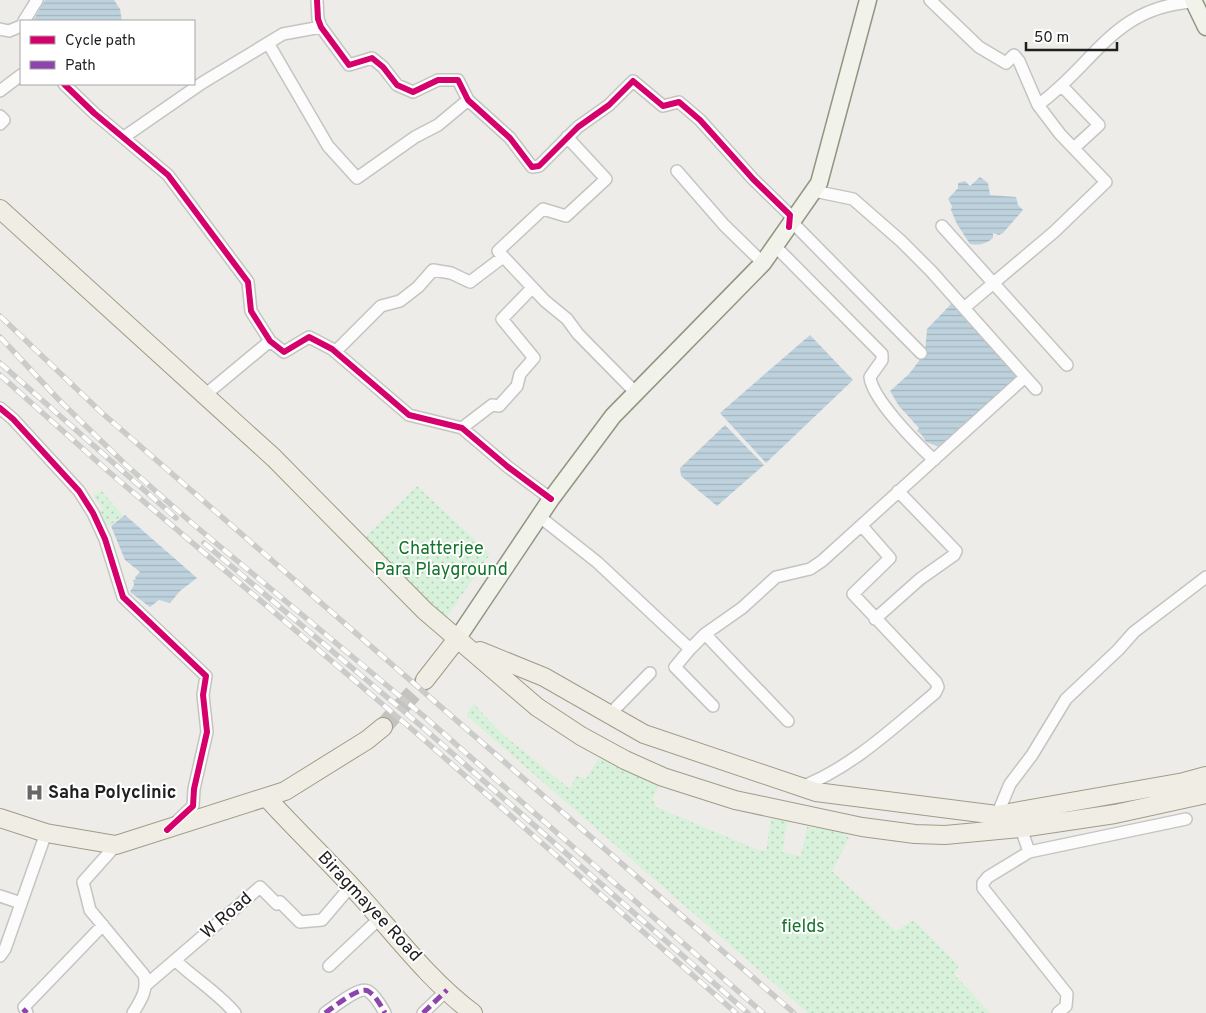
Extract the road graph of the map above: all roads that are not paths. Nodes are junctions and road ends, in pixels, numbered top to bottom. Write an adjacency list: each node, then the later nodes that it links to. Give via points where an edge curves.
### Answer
1 (37, 0): 6 (street)
2 (317, 0): 8 (street)
3 (868, 0): 24 (main road, via 819,183)
4 (930, 0): 17 (street, via 979,47 1006,64 1014,55)
5 (1193, 1): 9 (main road); 14 (street, via 1143,13 1106,40)
6 (25, 20)
7 (20, 26): 10 (street, via 8,31)
8 (321, 27): 11 (street, via 283,34); 16 (street, via 350,65 372,58 383,66 397,85 413,92 438,80 458,80)
9 (1206, 27)
10 (0, 29)
11 (268, 44): 16 (street, via 328,146 357,178 415,137 438,125); 20 (street, via 202,82)
12 (20, 76): 15 (street)
13 (65, 85): 20 (street)
14 (1062, 86): 17 (street); 22 (street, via 1099,125)
15 (0, 91)
16 (468, 100): 21 (street, via 510,138 532,167 539,166)
17 (1038, 105): 22 (street)
18 (0, 116): 19 (street, via 4,120)
19 (0, 124)
20 (124, 137): 34 (street, via 168,175 248,282 251,311)
21 (567, 137): 26 (street, via 609,105 633,81 663,106 679,102 700,120 790,215); 29 (street, via 606,179 566,216 543,209 498,252)
22 (1074, 148): 31 (street, via 1106,182)
23 (677, 171): 30 (street, via 724,225)
24 (814, 191): 26 (main road); 33 (street, via 853,199 901,241)
25 (0, 209): 41 (main road)
26 (790, 224): 28 (main road); 36 (street)
27 (942, 226): 31 (street)
28 (775, 246): 30 (main road); 44 (street, via 882,354 882,360 870,378 871,385 890,413)
29 (503, 257): 32 (street); 35 (street, via 470,282 451,273 433,270 400,301 381,306)
30 (763, 263): 40 (main road)
31 (993, 284): 33 (street); 37 (street)
32 (532, 288): 40 (street, via 567,319); 43 (street, via 502,319 534,358 520,374 508,399 499,406 492,406)
33 (964, 308): 38 (street)
34 (270, 341): 35 (street, via 284,352 309,338); 41 (street)
35 (336, 352): 43 (street, via 409,415)
36 (921, 353)
37 (1067, 365)
38 (1025, 377): 39 (street); 44 (street)
39 (1036, 388)
40 (636, 393): 46 (main road, via 613,416)
41 (205, 396): 52 (main road, via 274,458 425,611)
42 (0, 408): 68 (street, via 79,491 105,540 124,597 206,676 203,695 207,732 193,806)
43 (462, 428): 46 (street)
44 (934, 460): 45 (street)
45 (898, 491): 48 (street); 50 (street, via 956,551)
46 (552, 499): 47 (main road)
47 (540, 517): 52 (main road); 53 (street, via 597,562)
48 (862, 526): 50 (street, via 890,558 853,594); 51 (street, via 810,569 776,577 742,608)
49 (1206, 577): 64 (street, via 1134,632 1066,699 1010,784)
50 (875, 619): 61 (street, via 938,687 882,737 825,778)
51 (705, 634): 53 (street); 58 (street)
52 (463, 642): 55 (main road); 57 (main road, via 544,677); 67 (main road, via 517,692 581,736 672,780 735,800 862,827 945,835)
53 (690, 649): 56 (street, via 675,667)
54 (650, 673): 57 (street)
55 (425, 680)
56 (713, 706)
57 (610, 714): 61 (main road, via 644,734)
58 (788, 721)
59 (383, 726): 63 (main road, via 367,740 285,791)
60 (1206, 776): 64 (main road)
61 (800, 787): 64 (main road, via 816,792)
62 (1206, 794): 67 (main road, via 1114,814)
63 (267, 798): 68 (main road); 72 (main road, Biragmayee Road)
64 (997, 815)
65 (0, 818): 69 (main road)
66 (1186, 819): 71 (street)
67 (1021, 828): 71 (street)
68 (167, 830): 70 (main road)
69 (46, 833): 70 (main road); 74 (street)
70 (116, 844): 76 (street, via 83,882 90,910)
71 (1029, 852): 89 (street, via 988,877 983,888 1067,994 1066,1006)
72 (351, 886): 75 (main road, Biragmayee Road); 78 (street, W Road, via 322,920 300,922 260,887)
73 (0, 896): 74 (street)
74 (21, 903): 77 (street)
75 (380, 918): 79 (street); 81 (main road, Biragmayee Road)
76 (102, 925): 80 (street, via 138,965); 82 (street, via 24,1007)
77 (0, 956)
78 (176, 961): 80 (street, W Road); 84 (street, via 222,997)
79 (329, 966)
80 (146, 985): 83 (street)
81 (446, 990): 87 (street); 88 (main road, Biragmayee Road)
82 (26, 1013)
83 (133, 1013)
84 (235, 1013)
85 (325, 1013): 86 (street, via 360,990 367,990)
86 (385, 1013)
87 (423, 1013)
88 (473, 1013)
89 (1058, 1013)

